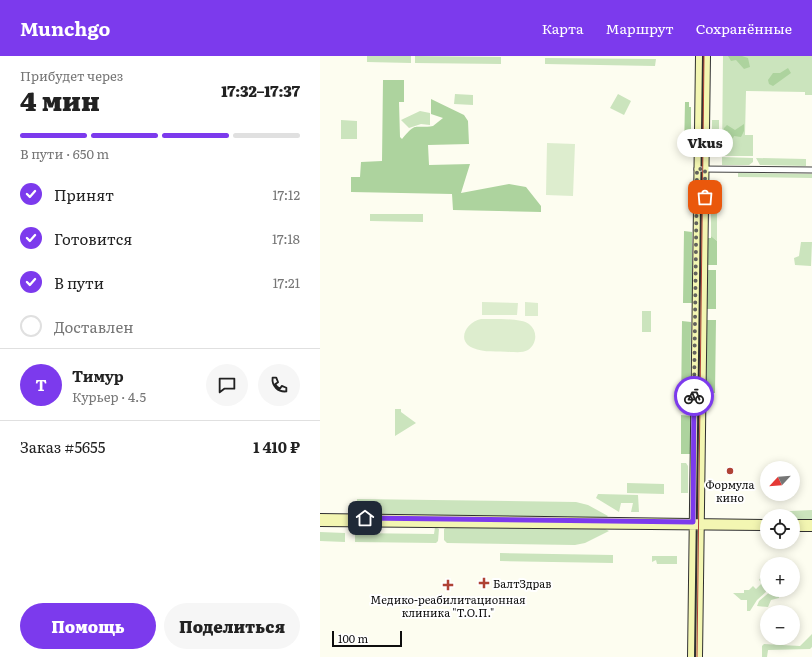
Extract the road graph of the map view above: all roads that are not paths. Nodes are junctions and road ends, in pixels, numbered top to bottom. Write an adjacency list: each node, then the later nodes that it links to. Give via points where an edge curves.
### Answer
1 (698, 56): 3 (main road)
2 (706, 56): 4 (main road)
3 (697, 169): 4 (street); 11 (main road)
4 (705, 169): 5 (street); 12 (main road)
5 (812, 170)
6 (320, 517): 11 (main road)
7 (320, 523): 11 (main road)
8 (760, 523): 12 (main road)
9 (800, 523): 10 (main road)
10 (812, 523)
11 (693, 524): 12 (main road); 16 (main road)
12 (701, 524): 13 (main road); 17 (main road)
13 (760, 528)
14 (800, 528): 15 (main road)
15 (812, 528)
16 (691, 657)
17 (699, 657)

